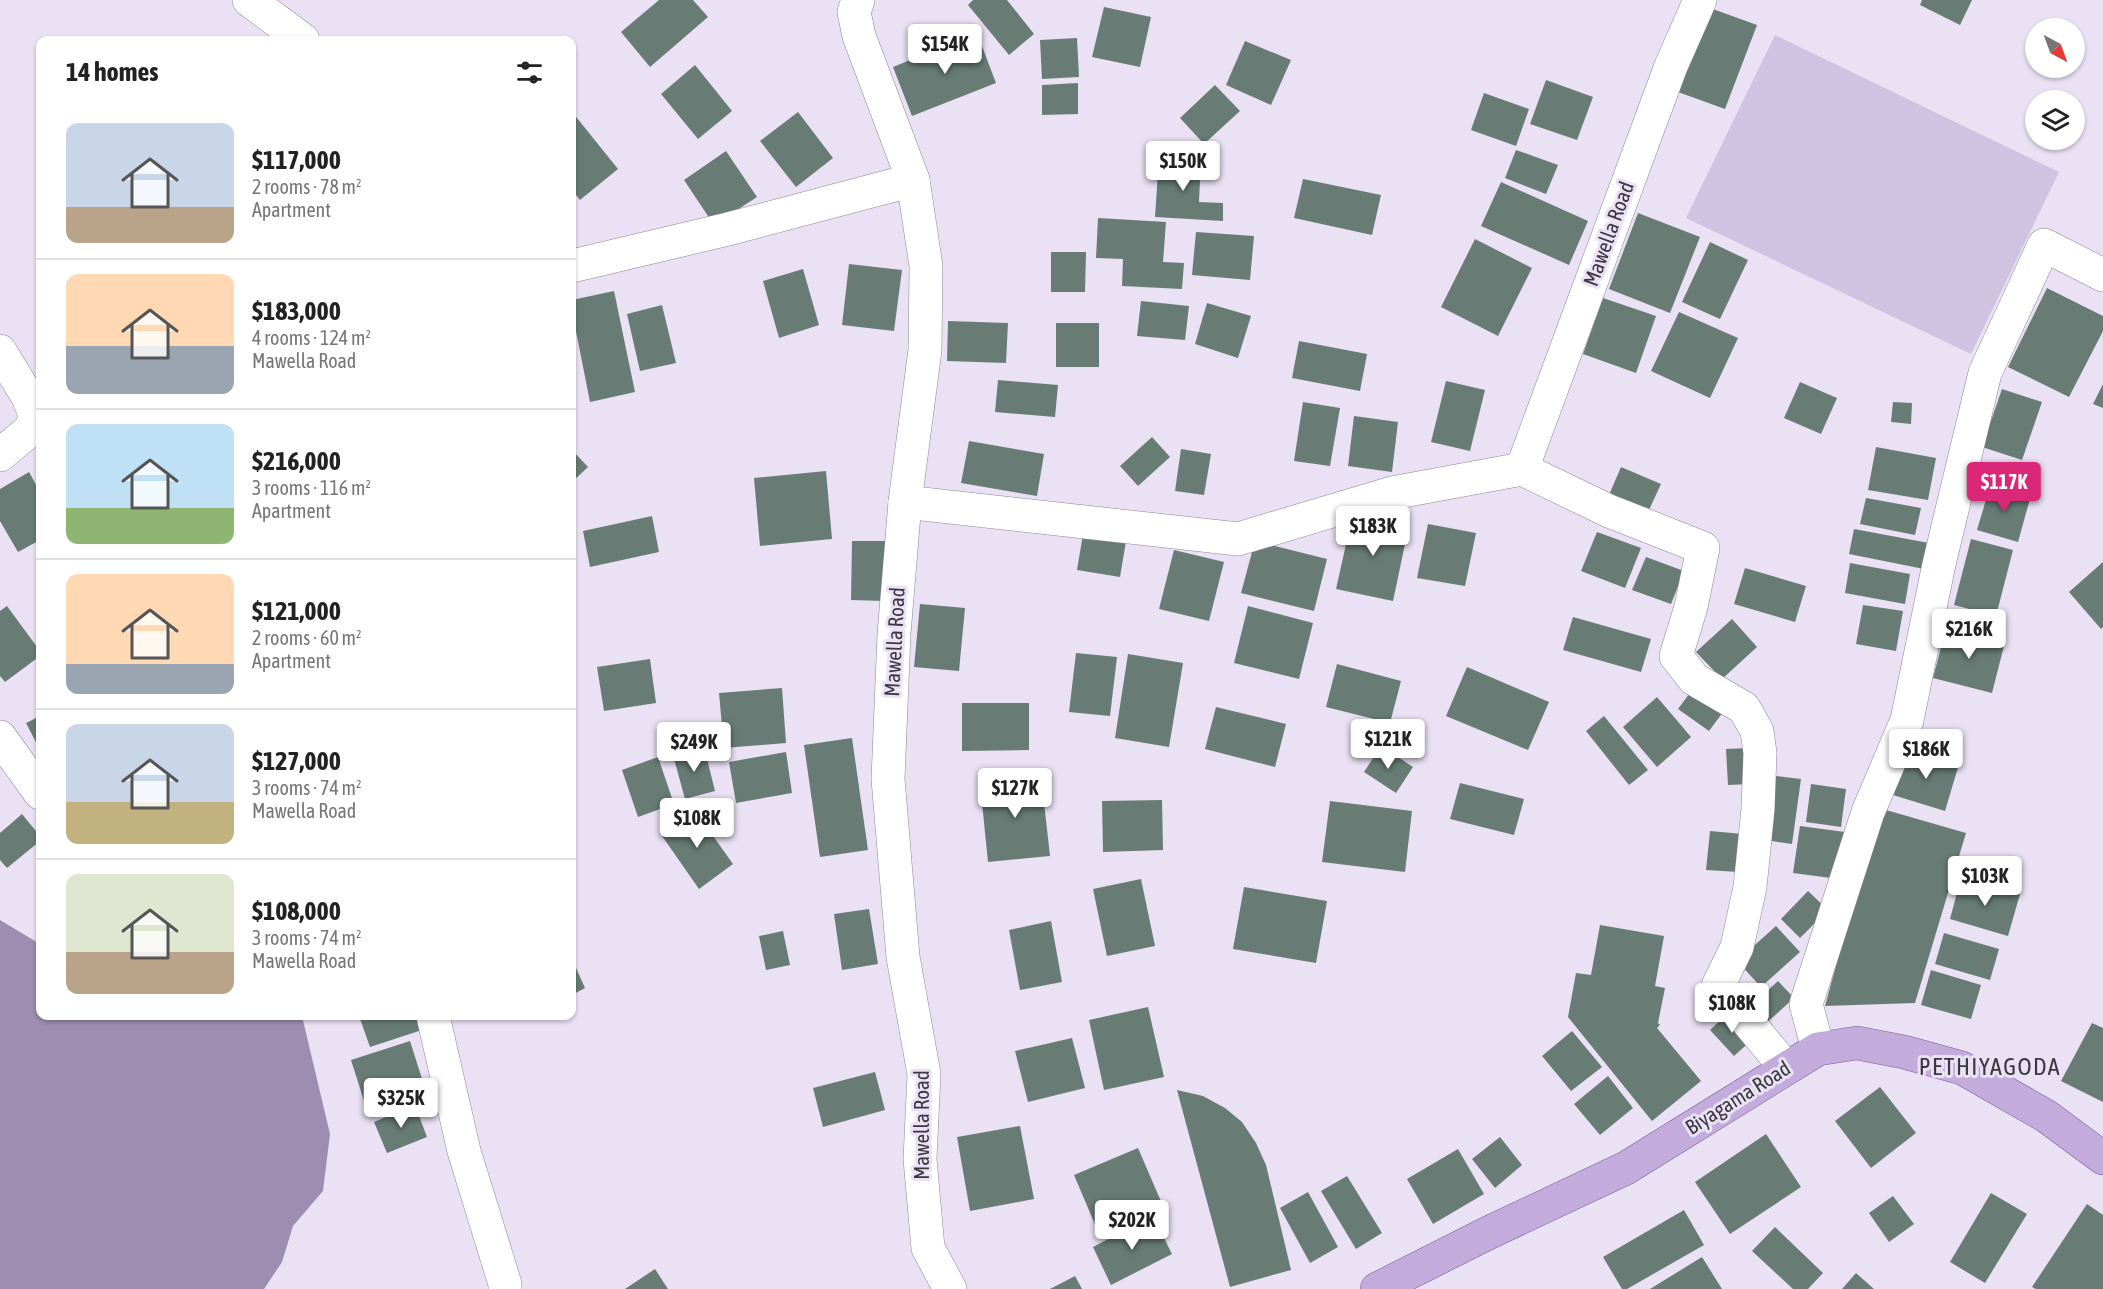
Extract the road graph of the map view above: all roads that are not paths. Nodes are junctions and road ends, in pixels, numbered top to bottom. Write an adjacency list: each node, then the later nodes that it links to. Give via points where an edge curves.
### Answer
1 (249, 0): 4 (street)
2 (858, 0): 5 (street, Mawella Road, via 854,12 859,36)
3 (1700, 0): 10 (street, Mawella Road, via 1671,66)
4 (298, 36)
5 (913, 180): 6 (street); 11 (street, Mawella Road, via 926,266 925,350)
6 (576, 265)
7 (2103, 275): 15 (street, via 2044,245 1985,373 1907,720 1868,812 1806,1004)
8 (0, 351): 9 (street, via 36,417 30,430)
9 (0, 455)
10 (1522, 469): 11 (street, via 1392,493 1238,540); 16 (street, via 1610,511 1703,548 1676,656 1694,679 1744,708 1757,731 1760,753 1750,887 1737,947 1718,986)
11 (906, 502): 19 (street, Mawella Road, via 894,634 888,779 903,957 924,1074 920,1159 928,1248)
12 (0, 737): 13 (street)
13 (36, 788)
14 (434, 1020): 18 (street, via 464,1151)
15 (1818, 1049): 16 (main road, Biyagama Road); 17 (main road, Biyagama Road, via 1857,1043 1962,1068 2046,1116)
16 (1786, 1068): 20 (main road, Biyagama Road, via 1626,1168)
17 (2103, 1158)
18 (505, 1289)
19 (950, 1289)
20 (1377, 1289)

